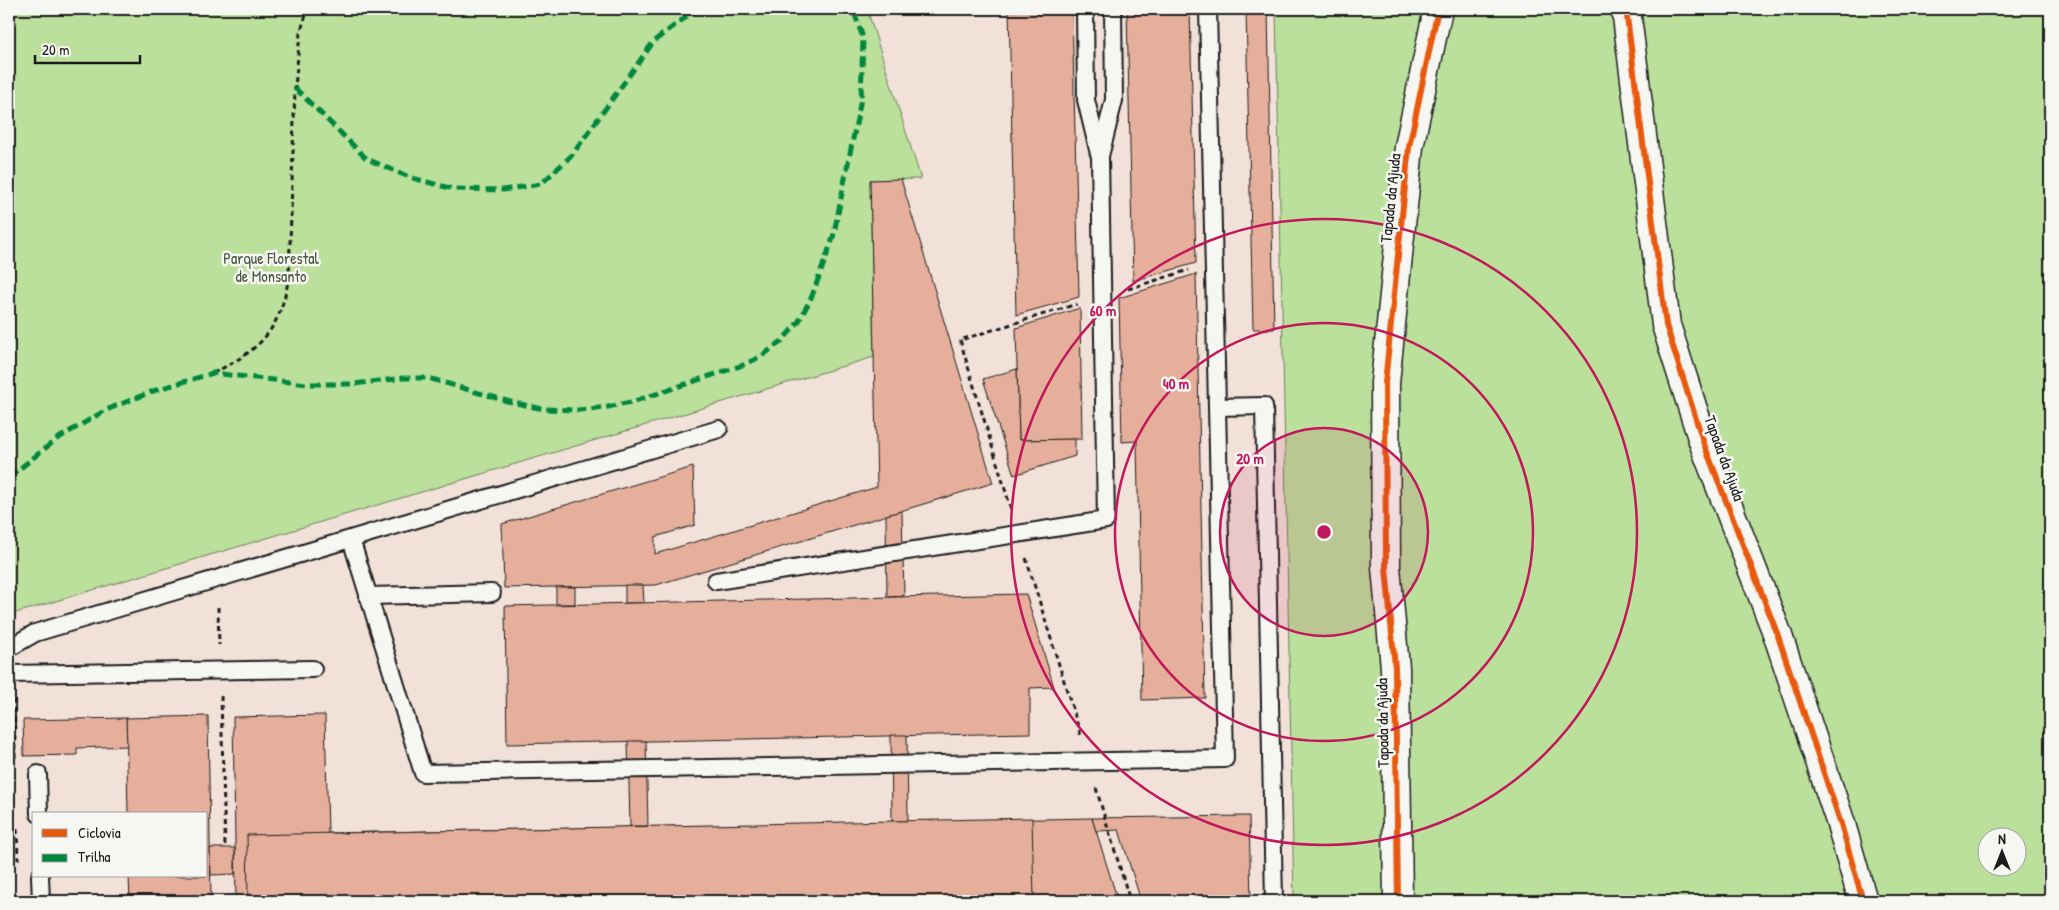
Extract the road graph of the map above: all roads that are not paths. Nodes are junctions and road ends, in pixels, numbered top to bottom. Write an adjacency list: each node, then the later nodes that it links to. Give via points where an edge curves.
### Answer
1 (1085, 9): 6 (lane, via 1086,100)
2 (1113, 9): 6 (lane, via 1114,100)
3 (1208, 9): 7 (lane)
4 (1438, 9): 21 (street, Tapada da Ajuda, via 1409,147 1385,383 1386,567 1395,668)
5 (1626, 9): 22 (street, Tapada da Ajuda, via 1666,324 1704,444 1780,642 1841,824)
6 (1100, 156): 10 (lane, via 1106,520)
7 (1217, 407): 12 (lane, via 1225,759 423,772); 20 (lane, via 1264,406)
8 (720, 429): 9 (lane)
9 (351, 539): 12 (lane); 13 (lane, via 35,633)
10 (716, 581)
11 (492, 594): 12 (lane)
12 (368, 596)
13 (9, 648)
14 (313, 669): 15 (lane)
15 (9, 674)
16 (38, 774): 17 (lane)
17 (39, 812)
18 (40, 878): 19 (lane)
19 (40, 901)
20 (1274, 901)
21 (1398, 901)
22 (1863, 901)

